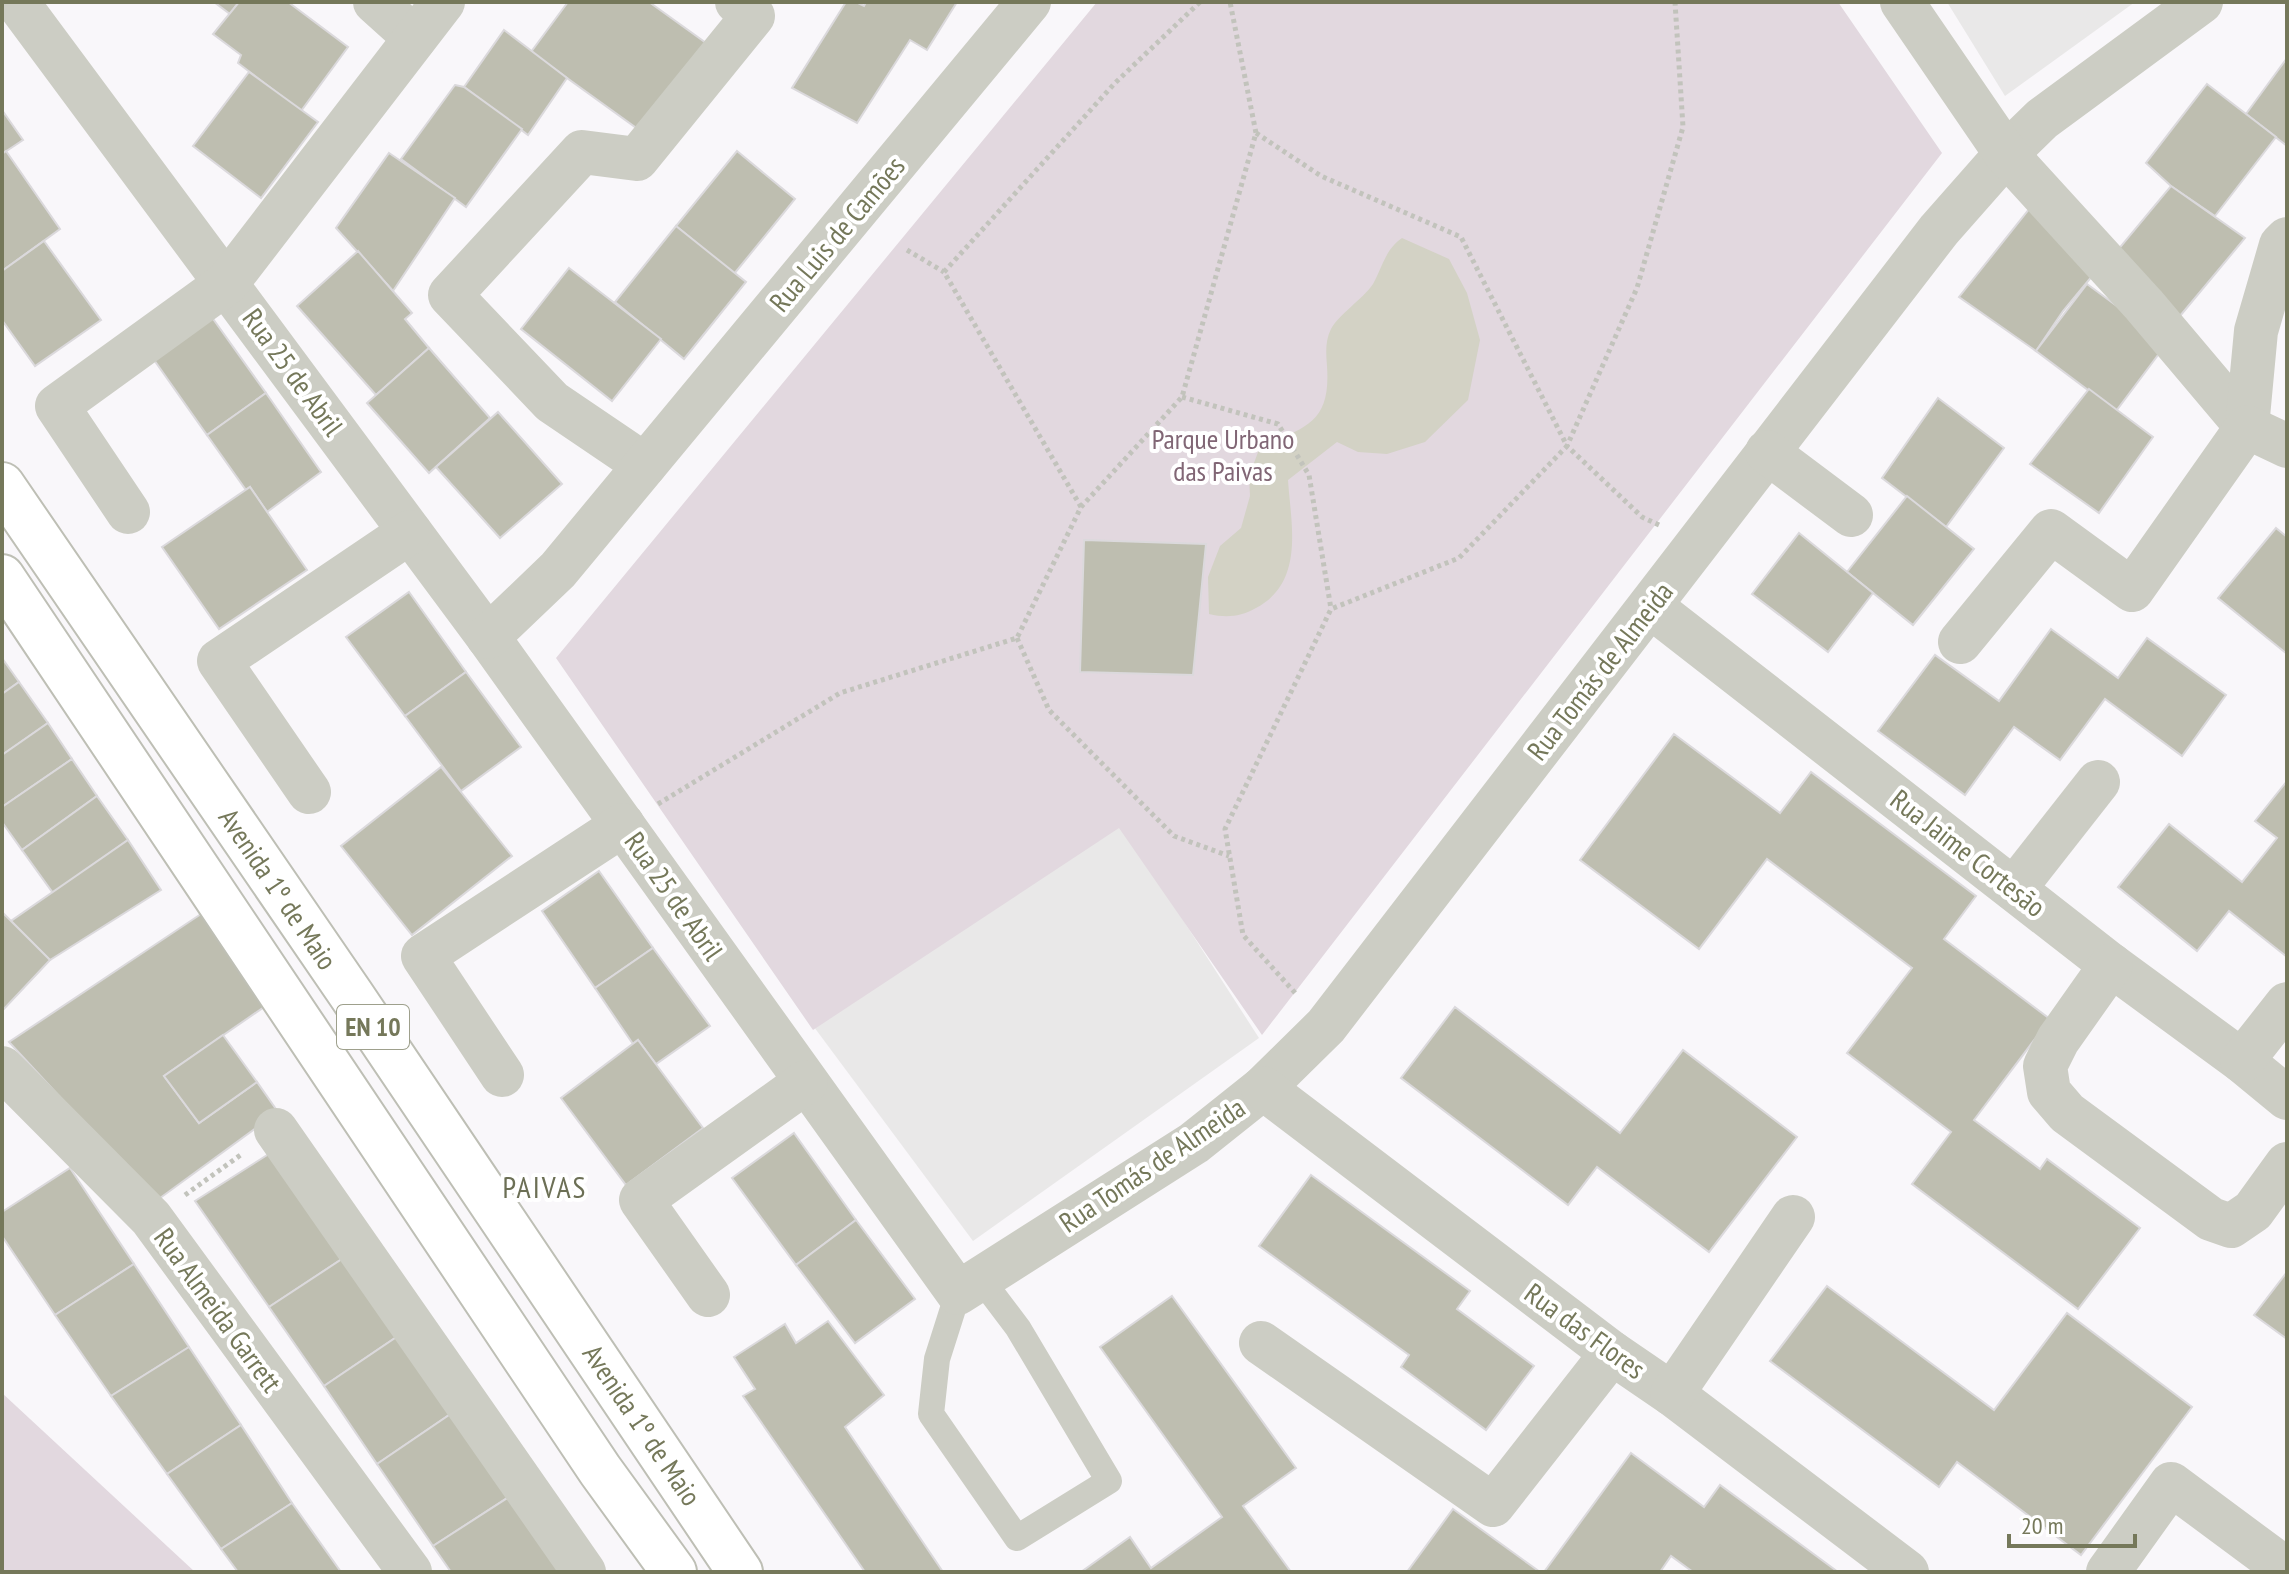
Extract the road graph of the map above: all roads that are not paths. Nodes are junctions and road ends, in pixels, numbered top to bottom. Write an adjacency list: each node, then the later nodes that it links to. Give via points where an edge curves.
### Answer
1 (17, 2): 11 (street, Rua 25 de Abril)
2 (375, 2): 8 (street)
3 (443, 2): 8 (street)
4 (1029, 2): 15 (street, Rua Luis de Camões)
5 (1902, 2): 9 (street)
6 (2201, 2): 9 (street, Rua Tomás de Almeida, via 2042,119)
7 (745, 9): 15 (street, via 637,159 582,152 450,295 552,402)
8 (415, 38): 11 (street)
9 (2006, 154): 12 (street); 14 (street, Rua Tomás de Almeida, via 1939,230)
10 (2287, 239): 12 (street, via 2256,331)
11 (227, 283): 17 (street, via 57,406); 19 (street, Rua 25 de Abril)
12 (2247, 427): 13 (street); 23 (street, via 2132,590 2051,531)
13 (2287, 446)
14 (1767, 452): 18 (street); 21 (street, Rua Tomás de Almeida)
15 (645, 465): 22 (street, Rua Luis de Camões, via 558,570)
16 (2, 485): 48 (main road, Avenida 1º de Maio / EN 10)
17 (128, 512)
18 (1851, 515)
19 (410, 532): 22 (street, Rua 25 de Abril); 25 (street, via 219,661)
20 (2, 577): 47 (main road, Avenida 1º de Maio / EN 10, via 600,1470)
21 (1650, 606): 27 (street, Rua Jaime Cortesão); 33 (street, Rua Tomás de Almeida, via 1326,1026)
22 (488, 637): 26 (street, Rua 25 de Abril)
23 (1960, 642)
24 (2098, 782): 27 (street)
25 (309, 792)
26 (623, 825): 31 (street, via 423,956); 32 (street, Rua 25 de Abril)
27 (2014, 889): 28 (street, Rua Jaime Cortesão)
28 (2111, 965): 30 (street, Rua Jaime Cortesão); 37 (street, via 2045,1066 2049,1092 2067,1113 2211,1219 2231,1226 2253,1211)
29 (2287, 1004): 30 (street)
30 (2242, 1061): 35 (street, Rua Jaime Cortesão)
31 (502, 1075)
32 (806, 1082): 39 (street, Rua 25 de Abril); 40 (street, via 641,1200)
33 (1263, 1088): 39 (street, Rua Tomás de Almeida, via 1194,1143); 42 (street, Rua das Flores)
34 (10, 1092): 45 (street, Rua Almeida Garrett, via 151,1218)
35 (2287, 1098)
36 (276, 1130): 46 (street)
37 (2287, 1164)
38 (1793, 1217): 43 (street)
39 (969, 1286): 39 (lane, Rua 25 de Abril, via 937,1359 931,1414 1017,1538 1109,1481 1018,1328)
40 (708, 1295)
41 (1261, 1343): 42 (street, via 1493,1505)
42 (1612, 1353): 43 (street, Rua das Flores)
43 (1672, 1394): 49 (street, Rua das Flores)
44 (2287, 1570): 50 (street, via 2171,1484)
45 (410, 1572)
46 (584, 1572)
47 (674, 1572)
48 (740, 1572)
49 (1907, 1572)
50 (2108, 1572)

